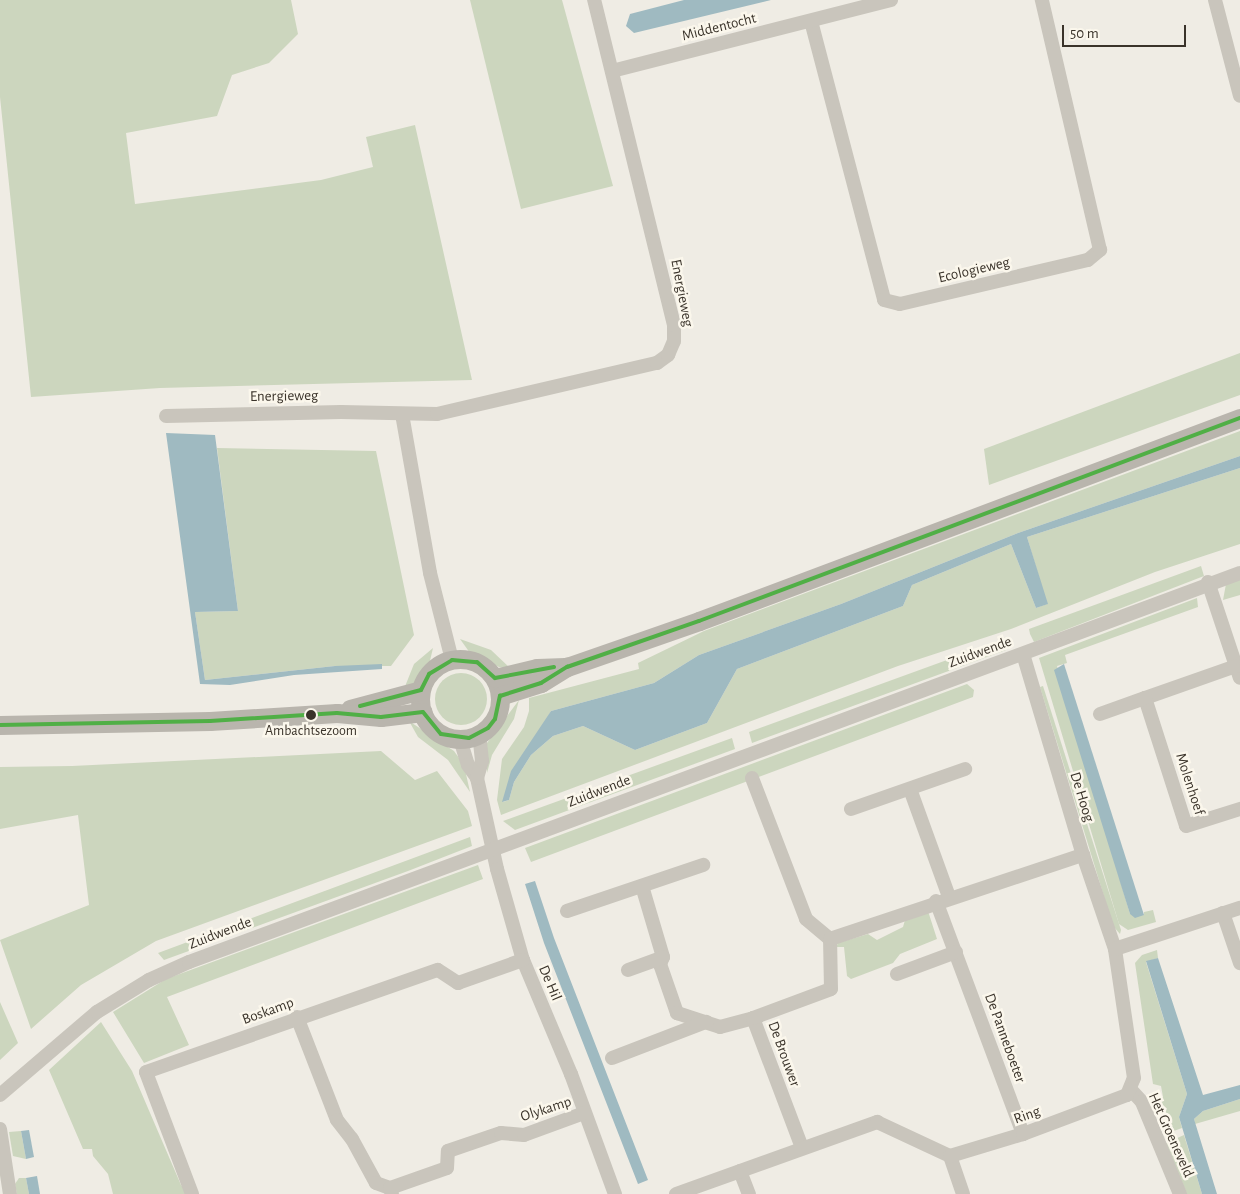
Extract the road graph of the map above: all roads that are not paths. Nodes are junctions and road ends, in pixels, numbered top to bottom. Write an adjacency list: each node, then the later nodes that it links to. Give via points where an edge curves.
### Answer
1 (595, 0): 6 (street, Energieweg)
2 (891, 0): 5 (street, Middentocht)
3 (1042, 0): 5 (street, Ecologieweg, via 1100,250 1088,260 900,304 884,300)
4 (1215, 0): 7 (street)
5 (811, 21): 6 (street, Middentocht)
6 (612, 71): 8 (street, Energieweg, via 674,325 674,341 668,355 656,363 459,411)
7 (1240, 96)
8 (402, 414): 9 (street, Energieweg, via 341,412); 14 (street, via 430,573)
9 (166, 416)
10 (1240, 418): 15 (street, via 690,625)
11 (1240, 573): 12 (street, Zuidwende)
12 (1208, 582): 13 (street, Zuidwende); 16 (street)
13 (1022, 654): 33 (street, Zuidwende); 34 (street, De Hoog)
14 (452, 660): 17 (street, via 477,662); 18 (street, via 429,674)
15 (567, 666): 17 (street, via 537,668); 19 (street, via 541,683)
16 (1238, 672): 20 (street)
17 (495, 678): 19 (street)
18 (421, 690): 21 (street); 22 (street)
19 (500, 696): 25 (street, via 495,718)
20 (1145, 698): 23 (street); 32 (street, Molenhoef, via 1186,826)
21 (423, 712): 22 (street, via 381,717); 26 (street, via 433,728)
22 (337, 713): 24 (street, via 210,721)
23 (1100, 714)
24 (0, 725)
25 (479, 734): 26 (street); 28 (street, De Hil, via 482,761)
26 (460, 739): 28 (street, De Hil, via 468,765)
27 (965, 769): 30 (street)
28 (477, 778): 33 (street, De Hil)
29 (752, 778): 41 (street, via 806,919)
30 (910, 789): 31 (street); 37 (street, De Panneboeter)
31 (852, 809)
32 (1240, 809)
33 (493, 848): 45 (street, De Hil); 54 (street, Zuidwende, via 188,962 149,980 97,1012)
34 (1083, 855): 37 (street); 42 (street, De Hoog)
35 (703, 865): 36 (street)
36 (642, 886): 39 (street); 44 (street, De Brouwer)
37 (942, 899): 41 (street); 43 (street, De Panneboeter)
38 (1240, 908): 40 (street)
39 (567, 911)
40 (1223, 913): 42 (street); 46 (street)
41 (830, 938): 50 (street, via 831,989)
42 (1116, 948): 53 (street, via 1134,1078)
43 (956, 952): 48 (street); 57 (street, De Panneboeter)
44 (663, 957): 47 (street); 51 (street, De Brouwer, via 660,964 677,1013)
45 (523, 960): 49 (street, Boskamp, via 458,983 438,970); 55 (street, De Hil)
46 (1240, 963)
47 (628, 970)
48 (897, 974)
49 (298, 1017): 61 (street, Olykamp, via 337,1120 352,1139 376,1184); 63 (street, Boskamp, via 146,1072)
50 (753, 1018): 51 (street, De Brouwer, via 720,1027); 58 (street, De Brouwer)
51 (706, 1022): 52 (street, De Brouwer)
52 (612, 1058)
53 (1131, 1090): 57 (street, Ring, via 1127,1095); 68 (street, Het Groeneveld, via 1142,1102)
54 (0, 1095)
55 (584, 1113): 61 (street, Olykamp, via 524,1135 501,1133 448,1152 447,1168); 64 (street, De Hil)
56 (0, 1129): 62 (street)
57 (1023, 1134): 59 (street, Ring)
58 (802, 1148): 59 (street, via 877,1122); 60 (street)
59 (950, 1156): 67 (street)
60 (740, 1171): 65 (street); 66 (street)
61 (391, 1191)
62 (10, 1194)
63 (192, 1194)
64 (615, 1194)
65 (676, 1194)
66 (749, 1194)
67 (963, 1194)
68 (1180, 1194)

